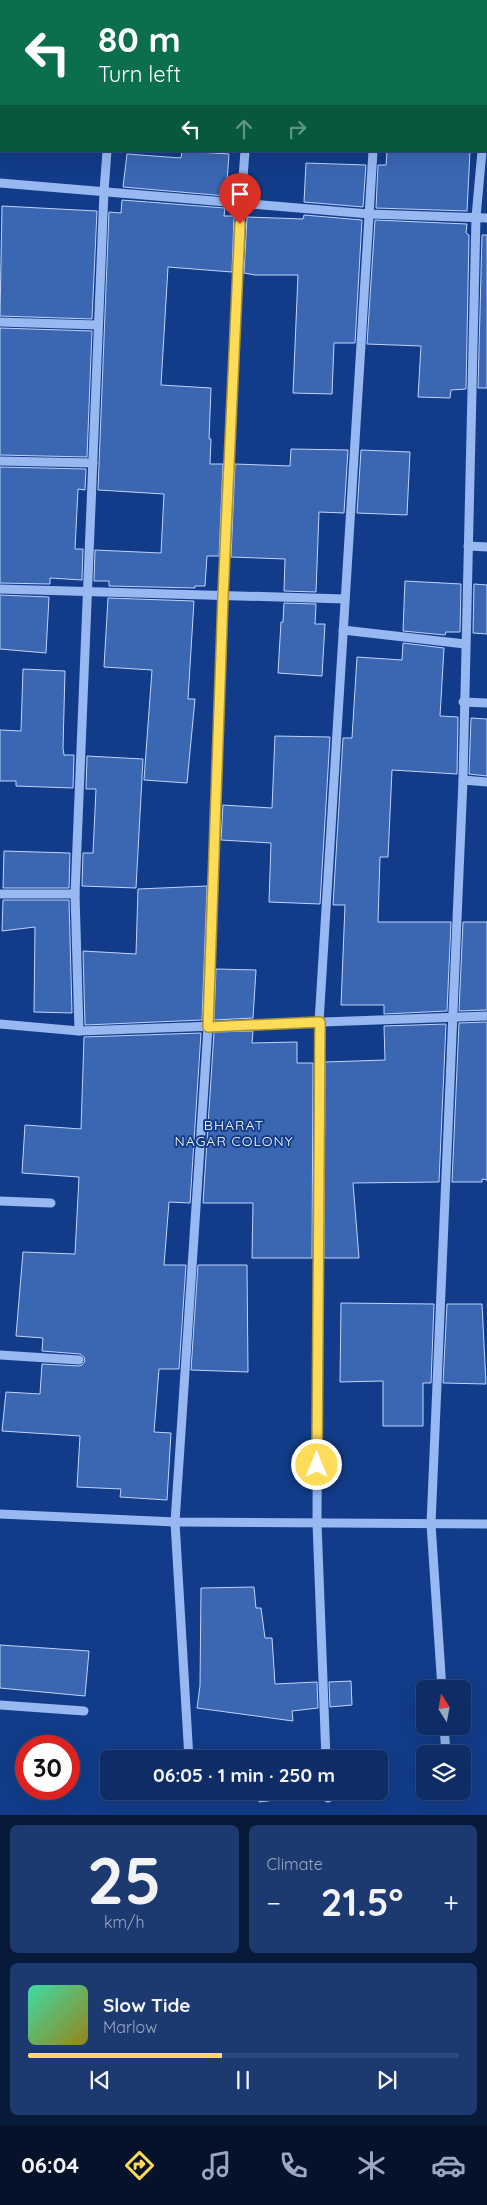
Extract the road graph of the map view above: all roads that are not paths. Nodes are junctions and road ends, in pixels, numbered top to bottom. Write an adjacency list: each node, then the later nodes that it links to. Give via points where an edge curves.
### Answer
1 (107, 152): 6 (street)
2 (245, 152): 7 (street)
3 (373, 152): 8 (street)
4 (482, 152): 9 (street)
5 (0, 184): 6 (street)
6 (104, 191): 7 (street); 12 (street)
7 (241, 204): 8 (street); 19 (street)
8 (369, 214): 9 (street); 20 (street)
9 (476, 217): 10 (street); 15 (street)
10 (487, 218)
11 (0, 322): 12 (street)
12 (98, 325): 14 (street)
13 (0, 461): 14 (street)
14 (92, 463): 18 (street)
15 (468, 546): 16 (street); 22 (street)
16 (487, 547)
17 (0, 589): 18 (street)
18 (88, 592): 19 (street); 28 (street)
19 (223, 596): 20 (street); 33 (street)
20 (345, 599): 21 (street)
21 (343, 630): 22 (street); 31 (street)
22 (466, 644): 23 (street)
23 (464, 702): 24 (street); 25 (street)
24 (487, 703)
25 (462, 780): 26 (street); 30 (street)
26 (487, 782)
27 (0, 894): 28 (street)
28 (75, 894): 34 (street)
29 (487, 1016): 30 (street)
30 (453, 1017): 31 (street); 42 (street)
31 (320, 1022): 33 (street); 41 (street)
32 (0, 1024): 34 (street)
33 (208, 1027): 34 (street); 40 (street)
34 (79, 1031)
35 (0, 1200): 36 (street)
36 (51, 1203)
37 (0, 1355): 38 (street)
38 (79, 1360)
39 (0, 1514): 40 (street)
40 (175, 1522): 41 (street); 47 (street)
41 (317, 1523): 42 (street); 48 (street)
42 (432, 1524): 43 (street); 44 (street)
43 (487, 1524)
44 (441, 1680)
45 (0, 1705): 46 (street)
46 (84, 1711)
47 (188, 1750)
48 (326, 1750)

